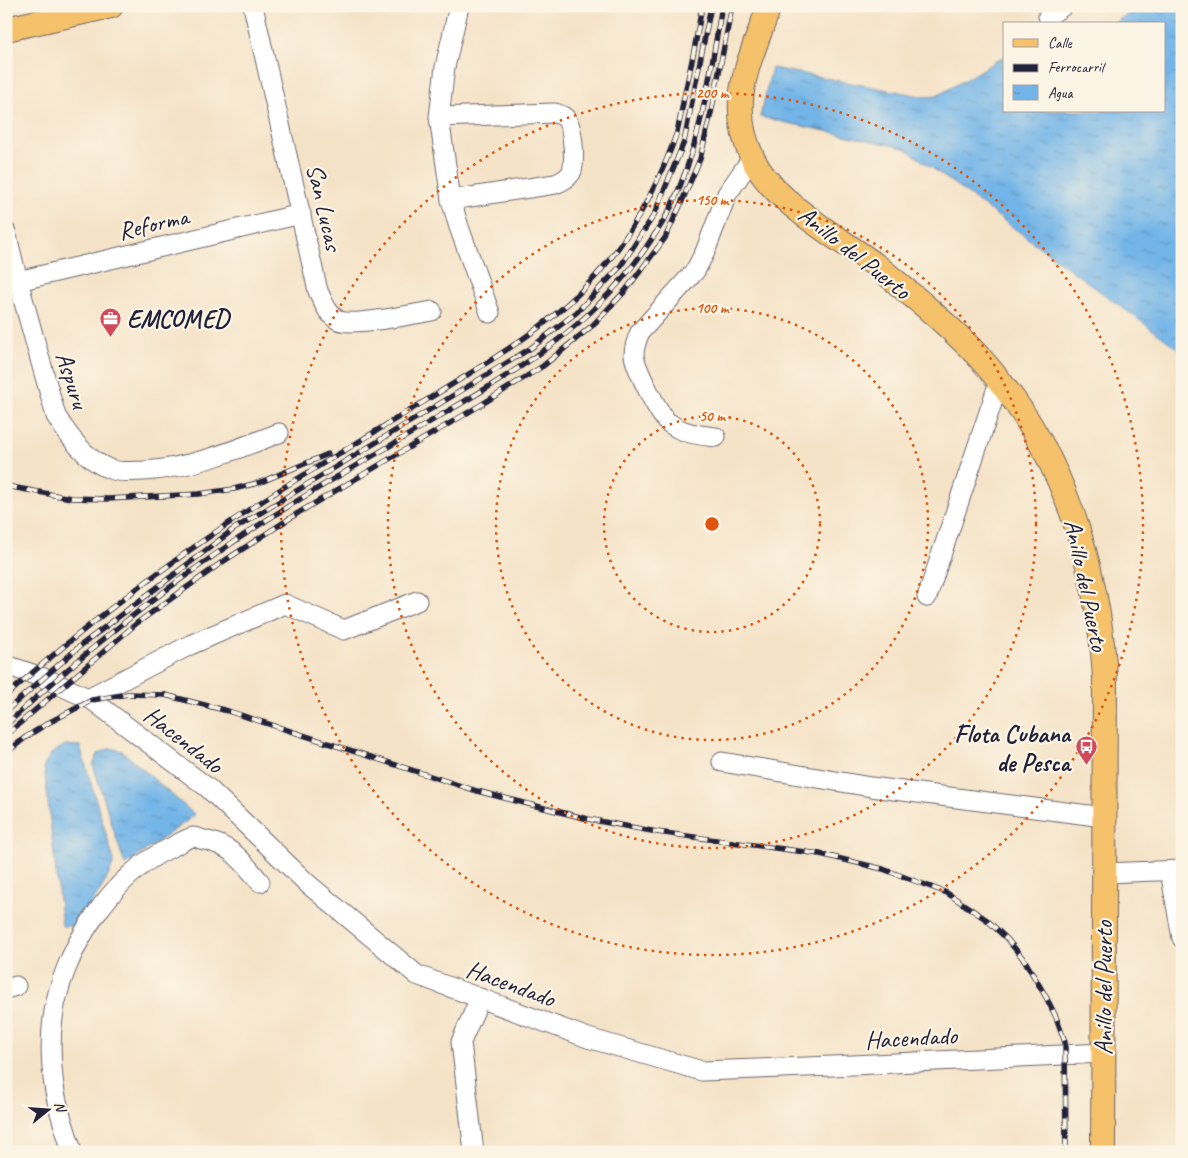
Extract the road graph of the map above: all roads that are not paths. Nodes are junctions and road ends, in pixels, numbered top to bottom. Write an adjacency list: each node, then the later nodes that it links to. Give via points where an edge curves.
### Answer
1 (111, 6): 5 (main road)
2 (253, 6): 9 (street, San Lucas)
3 (458, 6): 6 (street, via 445,67)
4 (761, 8): 7 (main road, Anillo del Puerto, via 740,95 739,113)
5 (6, 29)
6 (439, 117): 8 (street); 8 (street, via 555,113 563,116 572,132 574,164 564,180)
7 (752, 158): 14 (main road, Anillo del Puerto, via 785,198 879,267 956,333); 16 (street, via 727,194 695,271 640,332 634,355 666,422 692,434)
8 (451, 200): 13 (street)
9 (301, 214): 11 (street, Reforma); 12 (street, San Lucas, via 318,291 326,309 338,320 352,322)
10 (6, 232): 11 (street, Aspuru)
11 (18, 281): 15 (street, Aspuru, via 56,416 82,451 103,466 129,472 191,465)
12 (432, 311)
13 (490, 313)
14 (999, 382): 17 (street); 22 (main road, Anillo del Puerto, via 1043,447 1064,492 1085,552 1098,612 1105,677)
15 (280, 433)
16 (716, 436)
17 (926, 597)
18 (417, 601): 20 (street, via 344,630 284,604 190,645)
19 (13, 668): 20 (street, Hacendado)
20 (88, 698): 27 (street, Hacendado, via 208,788 308,884 417,975)
21 (722, 762): 22 (street, via 871,786)
22 (1104, 817): 24 (main road, Anillo del Puerto)
23 (1176, 871): 24 (street); 26 (street)
24 (1104, 873): 28 (main road, Anillo del Puerto)
25 (260, 882): 29 (street, via 231,850 193,837 155,854 103,903 78,942 56,999 52,1019 54,1087)
26 (1182, 938)
27 (480, 998): 28 (street, Hacendado, via 588,1038 702,1071); 30 (street, via 461,1042)
28 (1102, 1053): 31 (main road, Anillo del Puerto)
29 (72, 1152)
30 (474, 1152)
31 (1103, 1152)

